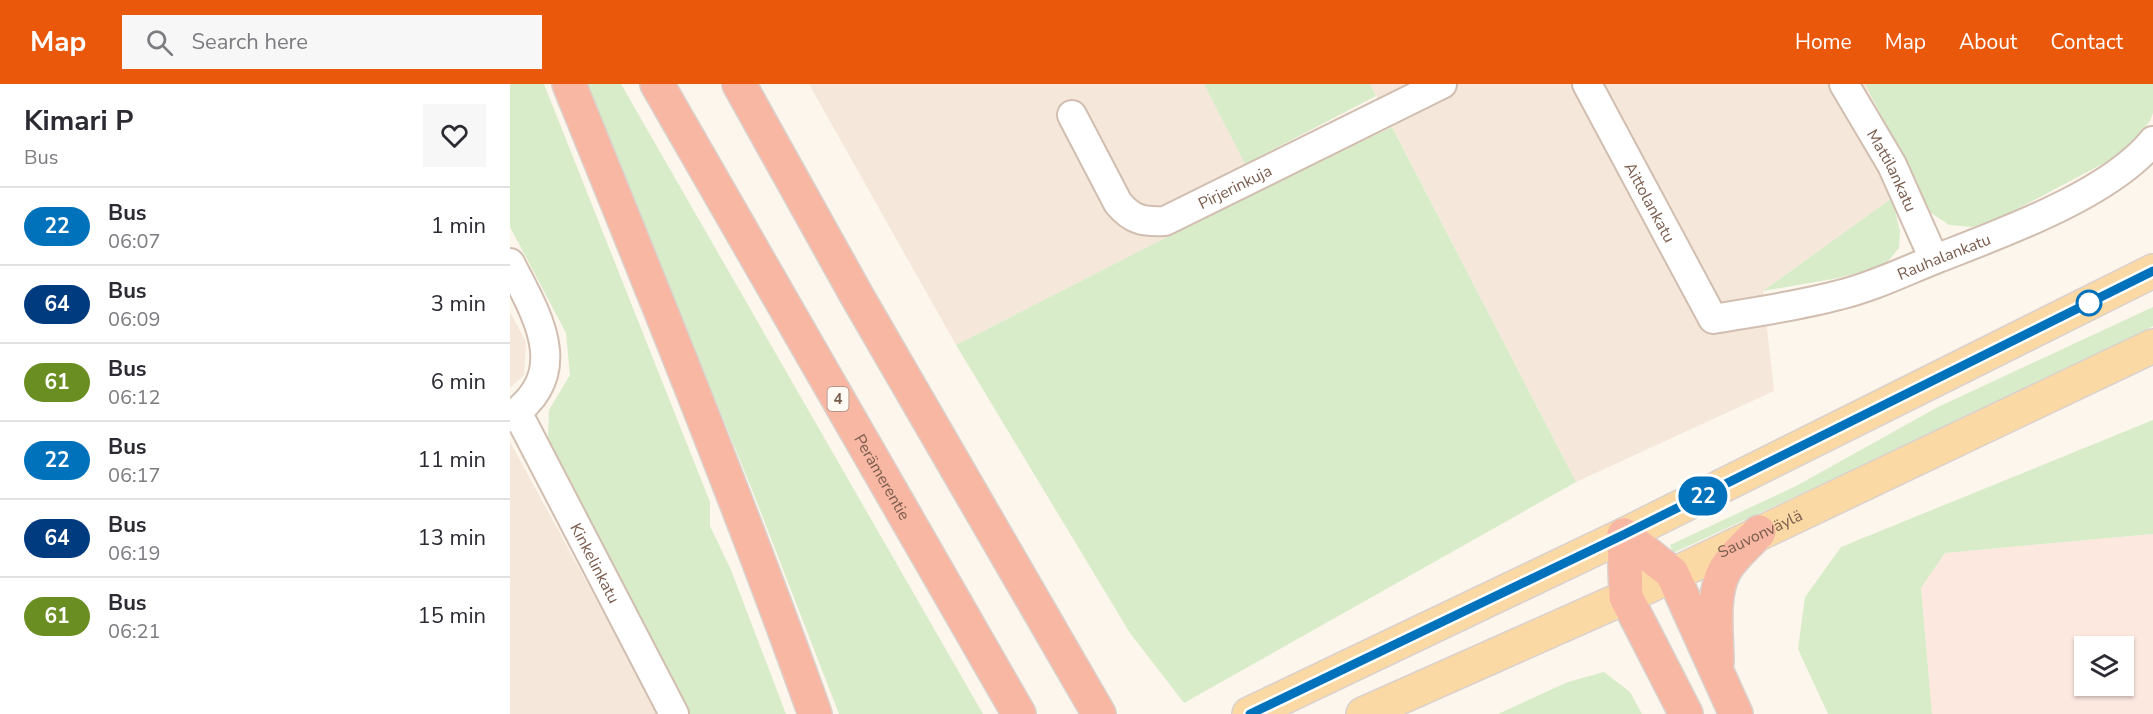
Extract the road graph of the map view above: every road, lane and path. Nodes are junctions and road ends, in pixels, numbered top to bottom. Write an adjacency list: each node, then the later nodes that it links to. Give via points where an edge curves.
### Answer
1 (569, 84): 23 (highway, via 685,369)
2 (657, 84): 24 (highway, Perämerentie / 4)
3 (740, 84): 20 (highway, via 856,297)
4 (1442, 84): 7 (street, Pirjerinkuja, via 1165,221 1143,222 1126,213)
5 (1587, 84): 12 (street, Aittolankatu)
6 (1844, 84): 9 (street, Mattilankatu, via 1892,165)
7 (1072, 115)
8 (2153, 141): 9 (street, Rauhalankatu, via 2110,178 2056,208)
9 (1934, 260): 12 (street, Rauhalankatu, via 1840,295)
10 (510, 263): 14 (street, via 542,334 545,356 543,382 536,395)
11 (2153, 271): 16 (main road)
12 (1713, 319)
13 (2153, 346): 15 (main road, Sauvonväylä)
14 (513, 415): 22 (street, Kinkelinkatu)
15 (1759, 532): 17 (main road, Sauvonväylä); 19 (highway, via 1726,567 1722,577)
16 (1623, 535): 17 (highway); 18 (highway); 21 (main road)
17 (1672, 573): 18 (main road, Sauvonväylä); 19 (highway)
18 (1626, 597): 27 (main road, Sauvonväylä); 28 (highway)
19 (1717, 670): 29 (highway)
20 (1076, 673): 25 (highway); 26 (highway)
21 (1253, 712)
22 (674, 714)
23 (815, 714)
24 (1019, 714)
25 (1099, 714)
26 (1118, 714)
27 (1363, 714)
28 (1686, 714)
29 (1736, 714)

